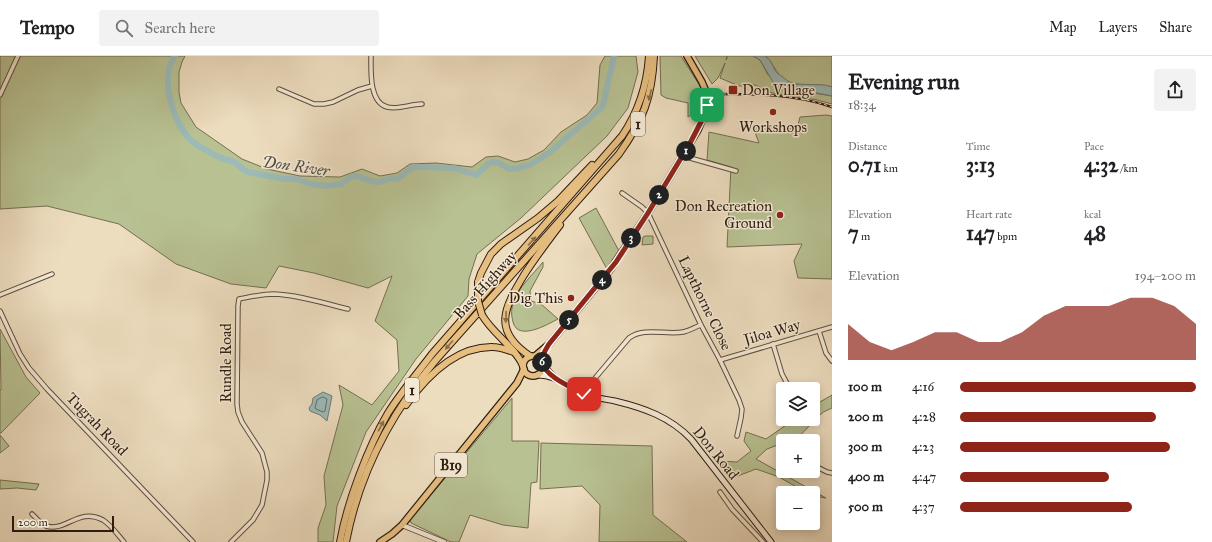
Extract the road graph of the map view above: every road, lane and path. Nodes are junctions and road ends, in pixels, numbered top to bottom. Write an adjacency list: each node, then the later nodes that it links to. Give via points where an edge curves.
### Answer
1 (18, 56): 8 (street)
2 (371, 56): 6 (street)
3 (649, 56): 10 (highway, Bass Highway / 1, via 641,101)
4 (654, 56): 13 (highway, Bass Highway / 1, one-way to 13, via 651,90 645,111 619,154)
5 (687, 56): 11 (main road, B19, via 704,86 707,105)
6 (372, 86): 7 (street, via 324,104 314,104); 9 (street, via 378,101 387,107)
7 (279, 89)
8 (0, 95)
9 (422, 104)
10 (618, 140): 25 (highway, bridge, via 561,199 491,254 481,273 478,282 478,301 482,316 487,325); 47 (highway, Bass Highway / 1, one-way to 10, via 349,505 369,452 388,413 432,354)
11 (683, 156): 12 (street); 15 (main road, B19)
12 (736, 171)
13 (595, 180): 26 (highway, one-way to 26, via 545,245 508,302 505,319 508,334 514,344); 38 (highway, Bass Highway / 1, one-way to 38, via 424,374 397,411)
14 (622, 194): 15 (street, Lapthorne Close)
15 (648, 213): 20 (street, Lapthorne Close); 23 (main road, B19, via 610,270)
16 (52, 274): 17 (street)
17 (0, 295)
18 (348, 309): 46 (street, Rundle Road, via 286,295 239,298 237,404 242,422 262,453 267,480 262,505 253,520)
19 (0, 311): 45 (street, Tugrah Road, via 29,368)
20 (701, 325): 27 (street, Lapthorne Close); 36 (street, via 684,332 635,334)
21 (832, 328): 22 (street, Jiloa Way)
22 (820, 331): 24 (street, Jiloa Way); 28 (street, via 826,352)
23 (549, 344): 26 (main road, B19); 29 (main road, B19, via 543,354)
24 (773, 344): 27 (street, Jiloa Way); 34 (street)
25 (514, 352): 30 (highway); 38 (highway, via 500,347 485,347 467,352 443,364 422,384)
26 (532, 356): 29 (main road); 30 (main road, B19, via 526,359)
27 (720, 360): 37 (street, Lapthorne Close, via 742,409)
28 (832, 361)
29 (542, 363): 32 (main road, B19, via 541,371); 33 (main road, Don Road)
30 (523, 368): 31 (main road); 35 (main road, B19)
31 (530, 375): 32 (main road); 35 (main road, B19)
32 (537, 375): 33 (main road, Don Road)
33 (557, 380): 36 (main road, Don Road)
34 (786, 382)
35 (517, 383): 43 (main road, B19)
36 (584, 394): 52 (main road, Don Road, via 640,408 675,425 691,439)
37 (737, 436)
38 (378, 446): 48 (highway, Bass Highway / 1, via 361,488)
39 (820, 468): 40 (street)
40 (832, 473)
41 (720, 492): 51 (street)
42 (32, 514): 44 (street, via 45,526 54,527 75,518 95,517 104,521)
43 (402, 525): 49 (main road, B19); 50 (street)
44 (124, 542)
45 (193, 542)
46 (231, 542)
47 (340, 542)
48 (346, 542)
49 (380, 542)
50 (444, 542)
51 (763, 542)
52 (771, 542)

